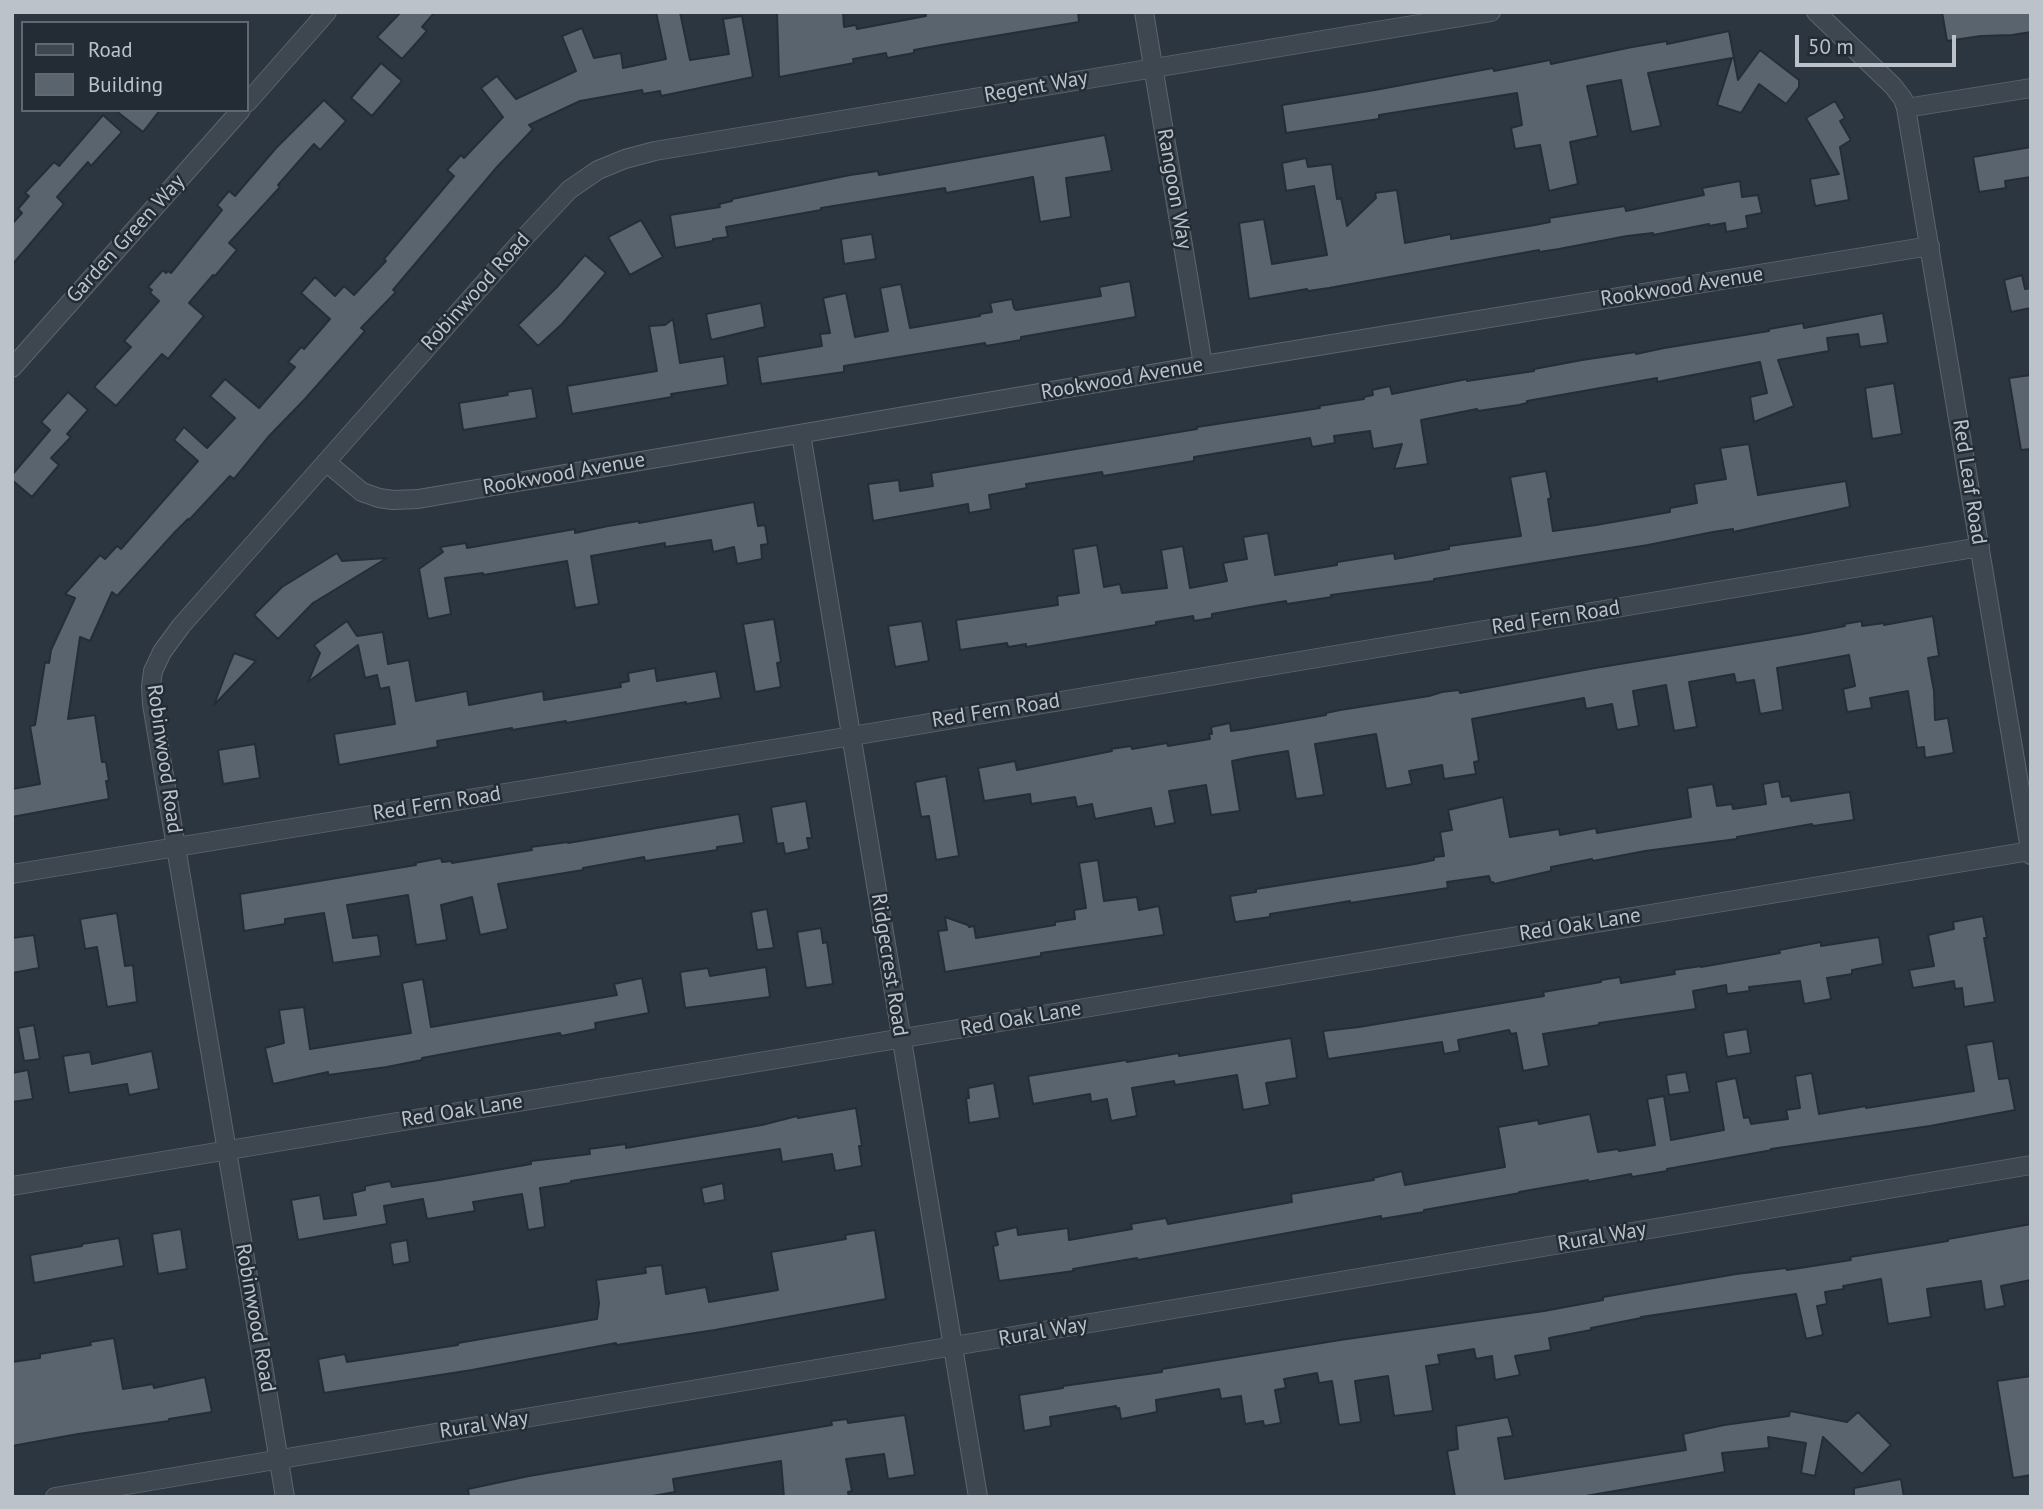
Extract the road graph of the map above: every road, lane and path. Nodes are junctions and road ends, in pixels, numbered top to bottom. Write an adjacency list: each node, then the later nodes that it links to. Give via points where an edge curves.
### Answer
1 (327, 12): 7 (street)
2 (1144, 12): 5 (street, Rangoon Way)
3 (1490, 12): 5 (street, Regent Way)
4 (1816, 12): 8 (street, via 1893,86)
5 (1153, 67): 10 (street, Regent Way, via 655,152 625,159); 12 (street, Rangoon Way)
6 (2031, 88): 8 (street)
7 (248, 102)
8 (1906, 108): 11 (street, Red Leaf Road)
9 (238, 112): 13 (street, Garden Green Way)
10 (586, 177): 15 (street, Robinwood Road, via 525,237)
11 (1930, 246): 12 (street, Rookwood Avenue); 16 (street, Red Leaf Road)
12 (1203, 365): 14 (street, Rookwood Avenue)
13 (12, 368)
14 (801, 434): 15 (street, Rookwood Avenue, via 418,499 393,500 362,492); 17 (street, Ridgecrest Road)
15 (326, 462): 18 (street, Robinwood Road, via 181,626 153,671 152,704)
16 (1980, 547): 17 (street, Red Fern Road); 19 (street, Red Leaf Road)
17 (852, 736): 18 (street, Red Fern Road); 21 (street, Ridgecrest Road)
18 (176, 847): 20 (street, Red Fern Road); 22 (street, Robinwood Road)
19 (2030, 853): 21 (street, Red Oak Lane)
20 (12, 874)
21 (901, 1039): 22 (street, Red Oak Lane); 25 (street, Ridgecrest Road)
22 (226, 1150): 24 (street, Red Oak Lane); 26 (street, Robinwood Road)
23 (2031, 1165): 25 (street, Rural Way)
24 (12, 1186)
25 (953, 1347): 26 (street, Rural Way); 29 (street, Ridgecrest Road)
26 (278, 1459): 27 (street, Rural Way); 28 (street, Robinwood Road)
27 (55, 1497)
28 (285, 1497)
29 (978, 1497)

